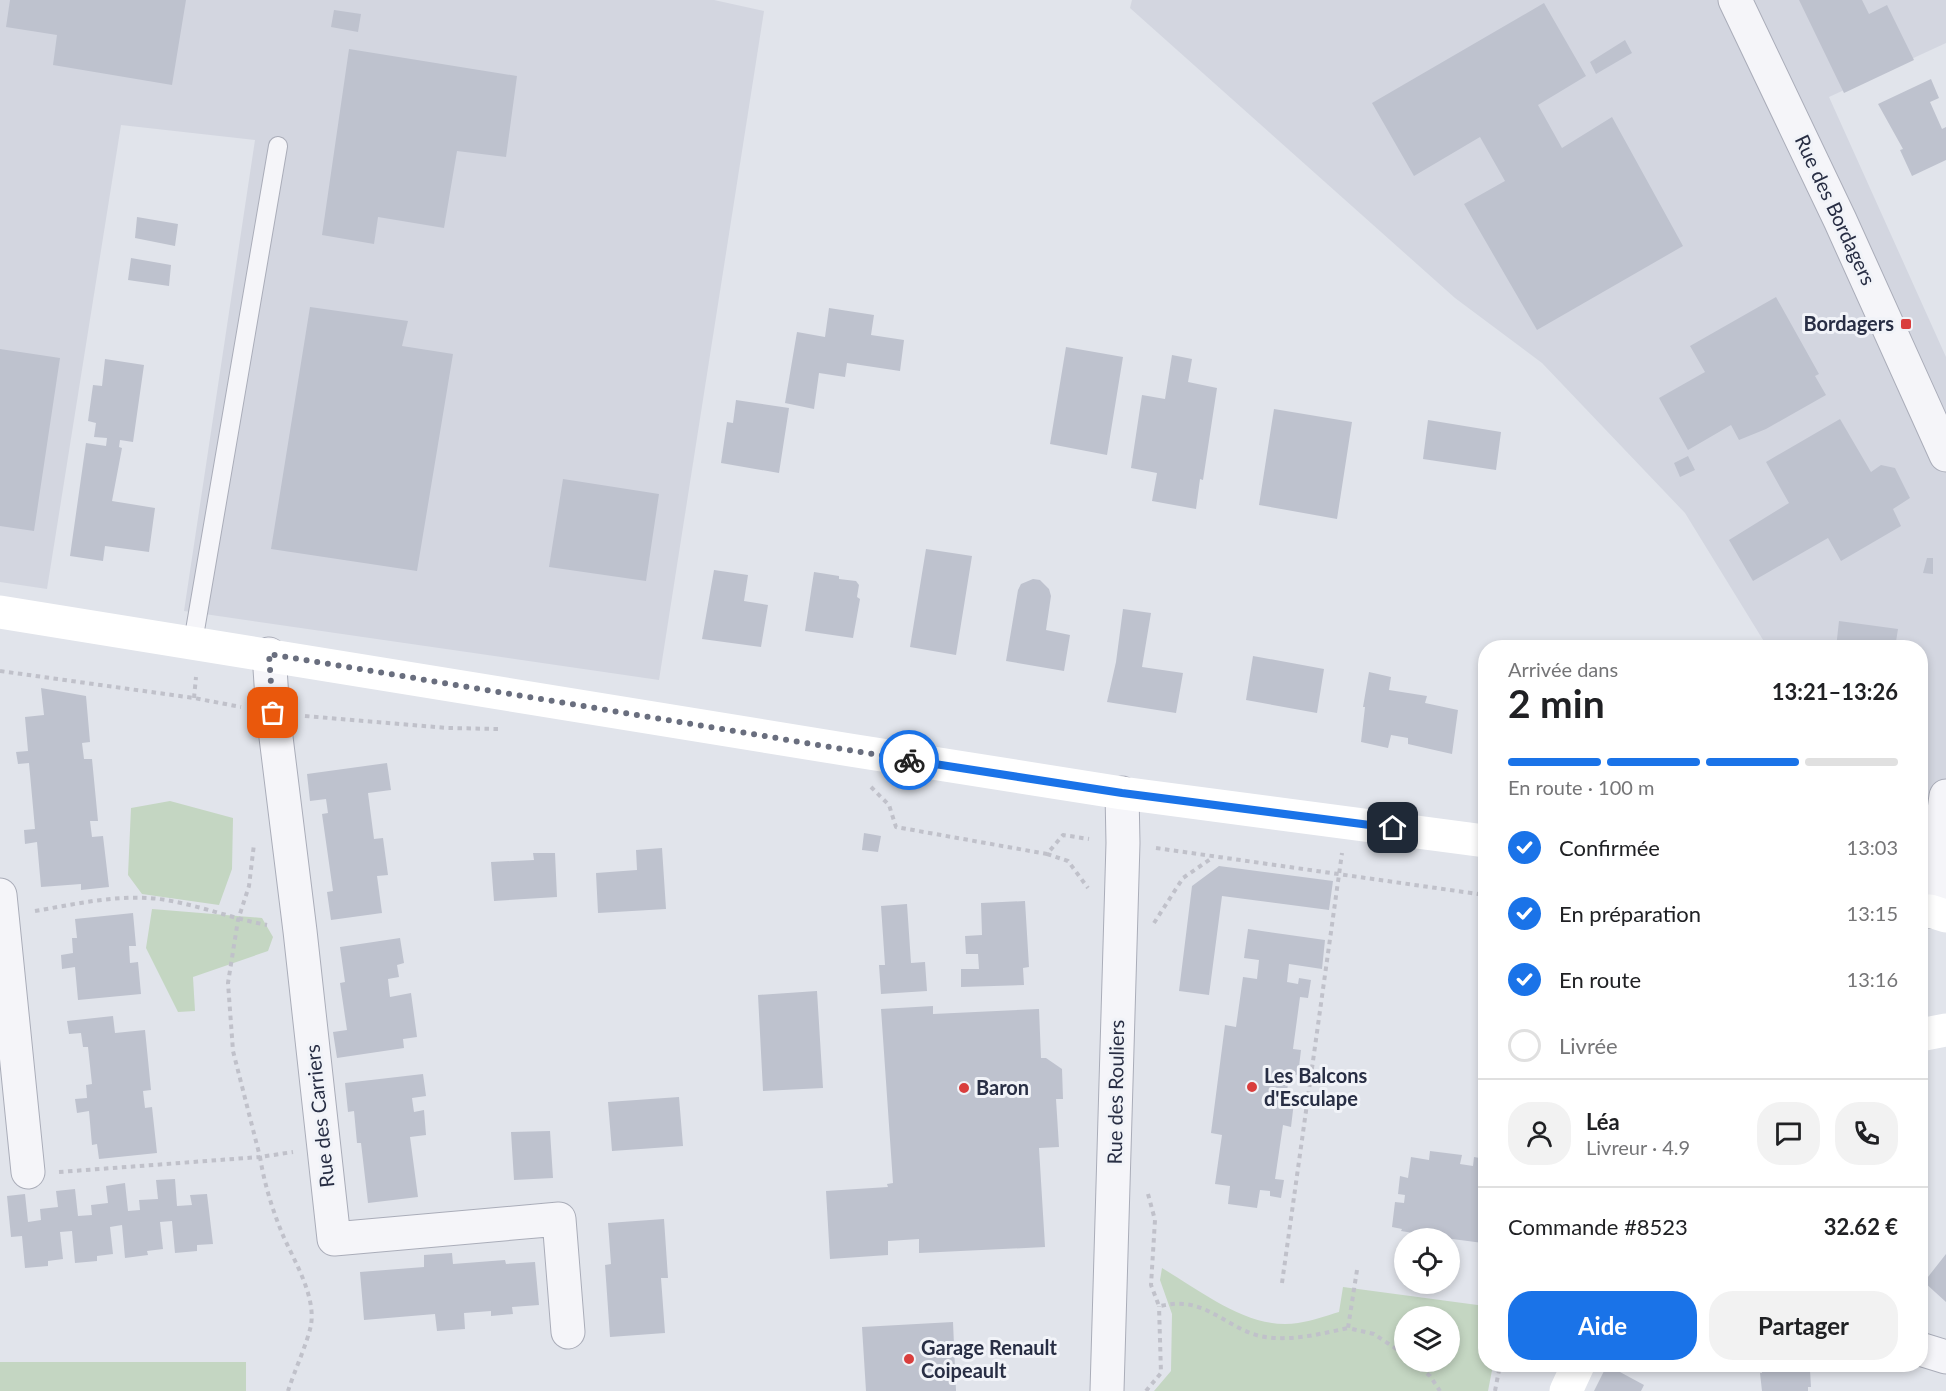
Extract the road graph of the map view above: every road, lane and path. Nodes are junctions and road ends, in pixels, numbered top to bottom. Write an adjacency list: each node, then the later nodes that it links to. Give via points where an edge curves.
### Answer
1 (1735, 0): 3 (street, Rue des Bordagers)
2 (279, 146): 5 (lane)
3 (1946, 455)
4 (0, 612): 5 (street)
5 (193, 642): 6 (street)
6 (269, 654): 9 (street, Rue des Carriers); 12 (street)
7 (0, 671): 8 (path)
8 (240, 706): 9 (path); 9 (path)
9 (257, 715): 10 (path); 26 (street, Rue des Carriers)
10 (507, 729)
11 (867, 783): 17 (path, via 889,805 896,827)
12 (1122, 793): 15 (street); 16 (street, Rue des Rouliers)
13 (1946, 796): 23 (street)
14 (255, 835): 24 (path, via 249,886)
15 (1478, 840)
16 (1123, 843): 17 (path, via 1062,835); 18 (path); 45 (street, Rue des Rouliers)
17 (1047, 854): 21 (path, via 1068,861)
18 (1212, 858): 19 (path); 25 (path, via 1183,878)
19 (1340, 874): 20 (path); 34 (path)
20 (1478, 894)
21 (1093, 895)
22 (1, 905): 24 (path, via 158,899 212,910); 31 (street)
23 (1932, 913)
24 (238, 920): 26 (path); 30 (path, via 228,983 230,1024 233,1051)
25 (1151, 925)
26 (300, 932): 29 (street, Rue des Carriers)
27 (1946, 1030): 28 (street)
28 (1928, 1033)
29 (324, 1148): 30 (path); 37 (street, Rue des Carriers, via 334,1239 560,1219)
30 (260, 1157): 31 (path, via 78,1172); 44 (path, via 262,1174 311,1308 311,1325)
31 (28, 1172)
32 (1155, 1220): 35 (path, via 1151,1286)
33 (1357, 1270): 36 (path)
34 (1282, 1283)
35 (1159, 1306): 36 (path, via 1193,1306 1243,1331 1282,1339); 46 (path, via 1161,1373)
36 (1348, 1328): 38 (path, via 1374,1334)
37 (568, 1332)
38 (1394, 1347)
39 (1928, 1351): 40 (street)
40 (1946, 1357)
41 (1425, 1372): 47 (path)
42 (1499, 1372): 48 (path)
43 (1575, 1372): 49 (street)
44 (288, 1391)
45 (1107, 1391)
46 (1146, 1391)
47 (1440, 1391)
48 (1496, 1391)
49 (1566, 1391)

